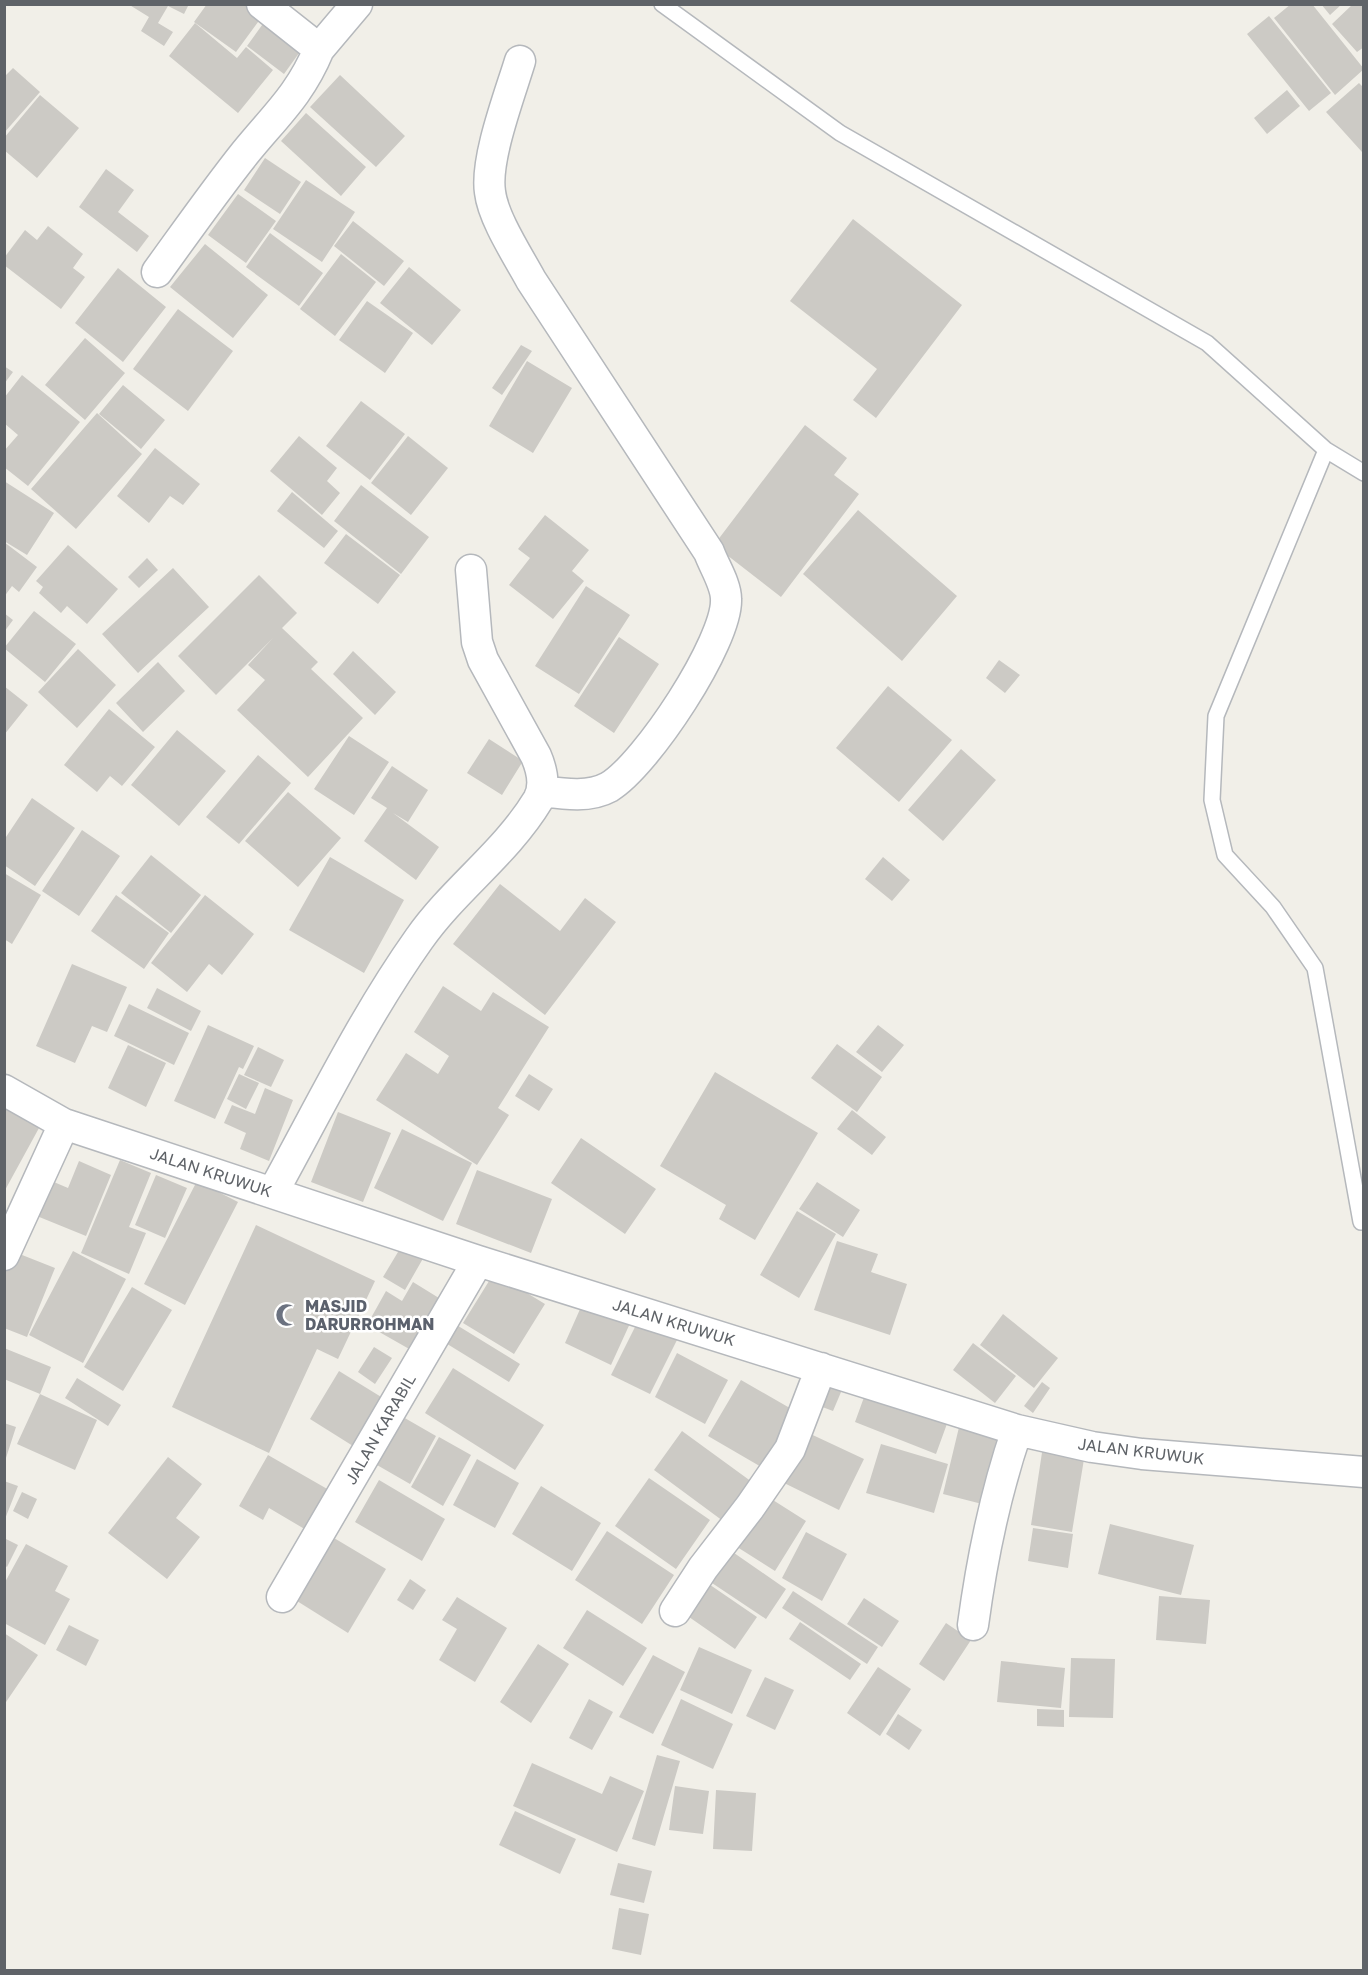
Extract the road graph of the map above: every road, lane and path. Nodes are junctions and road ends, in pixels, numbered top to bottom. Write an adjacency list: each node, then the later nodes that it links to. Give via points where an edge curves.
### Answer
1 (262, 4): 4 (street)
2 (357, 4): 4 (street)
3 (662, 4): 7 (lane, via 840,133 1207,343)
4 (319, 50): 6 (street, via 292,100 245,153)
5 (520, 61): 10 (street, via 495,143 490,191 506,234 531,280 709,552 726,597 725,613 710,651 672,717 631,770 608,788 574,796)
6 (157, 272)
7 (1326, 450): 8 (lane); 14 (lane, via 1215,716 1212,800 1226,855 1273,907 1315,968)
8 (1364, 473)
9 (471, 570): 10 (street, via 477,642 542,769)
10 (542, 791): 13 (street, via 505,844 420,938 353,1046)
11 (4, 1090): 12 (street, JALAN KRUWUK)
12 (64, 1124): 13 (street, JALAN KRUWUK); 15 (street)
13 (273, 1192): 16 (street, JALAN KRUWUK)
14 (1361, 1222)
15 (4, 1255)
16 (478, 1261): 17 (street, JALAN KRUWUK); 20 (street, JALAN KARABIL)
17 (821, 1368): 18 (street, JALAN KRUWUK); 21 (street, via 790,1449)
18 (1017, 1430): 19 (street, JALAN KRUWUK, via 1142,1454); 22 (street, via 987,1531)
19 (1364, 1472)
20 (282, 1597)
21 (675, 1611)
22 (974, 1625)

